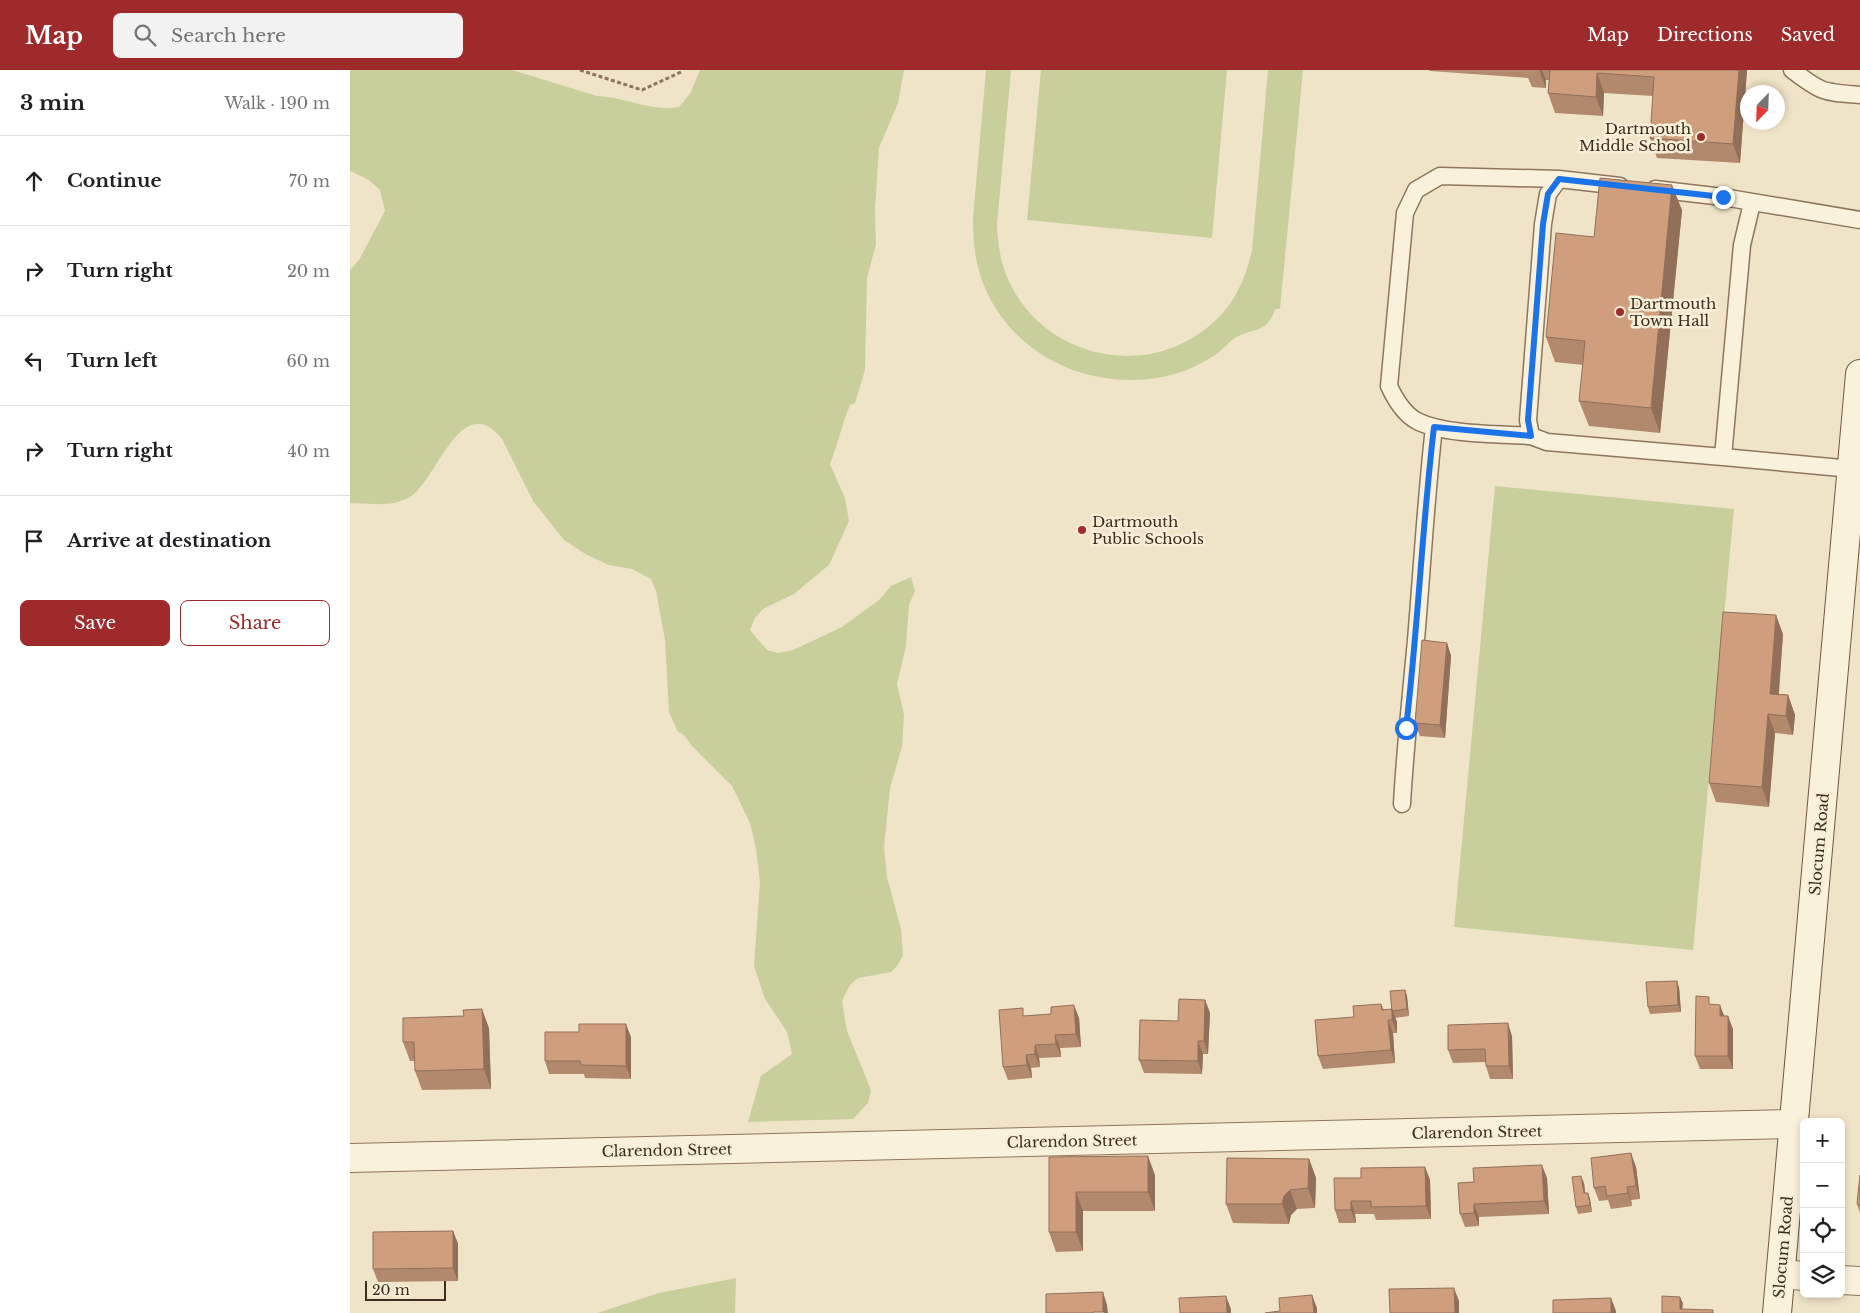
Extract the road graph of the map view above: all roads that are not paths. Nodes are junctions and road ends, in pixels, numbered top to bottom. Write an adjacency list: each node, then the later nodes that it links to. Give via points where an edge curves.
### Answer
1 (1792, 70): 2 (lane, via 1814,88 1826,93)
2 (1860, 95)
3 (1559, 179): 4 (lane); 7 (lane, via 1440,176 1416,190 1404,213 1389,386 1397,403 1416,420); 8 (lane, via 1548,194 1543,224 1528,420)
4 (1752, 203): 5 (lane); 9 (lane, via 1742,245)
5 (1860, 220)
6 (1860, 374): 10 (street, Slocum Road)
7 (1434, 427): 8 (lane); 11 (lane)
8 (1531, 436): 9 (lane, via 1547,442)
9 (1723, 457): 10 (lane)
10 (1852, 469): 12 (street, Slocum Road)
11 (1402, 804)
12 (1794, 1124): 13 (street, Clarendon Street); 14 (street, Slocum Road)
13 (350, 1158)
14 (1792, 1275): 17 (street, Slocum Road)
15 (1845, 1280): 16 (street)
16 (1860, 1281)
17 (1777, 1313)

